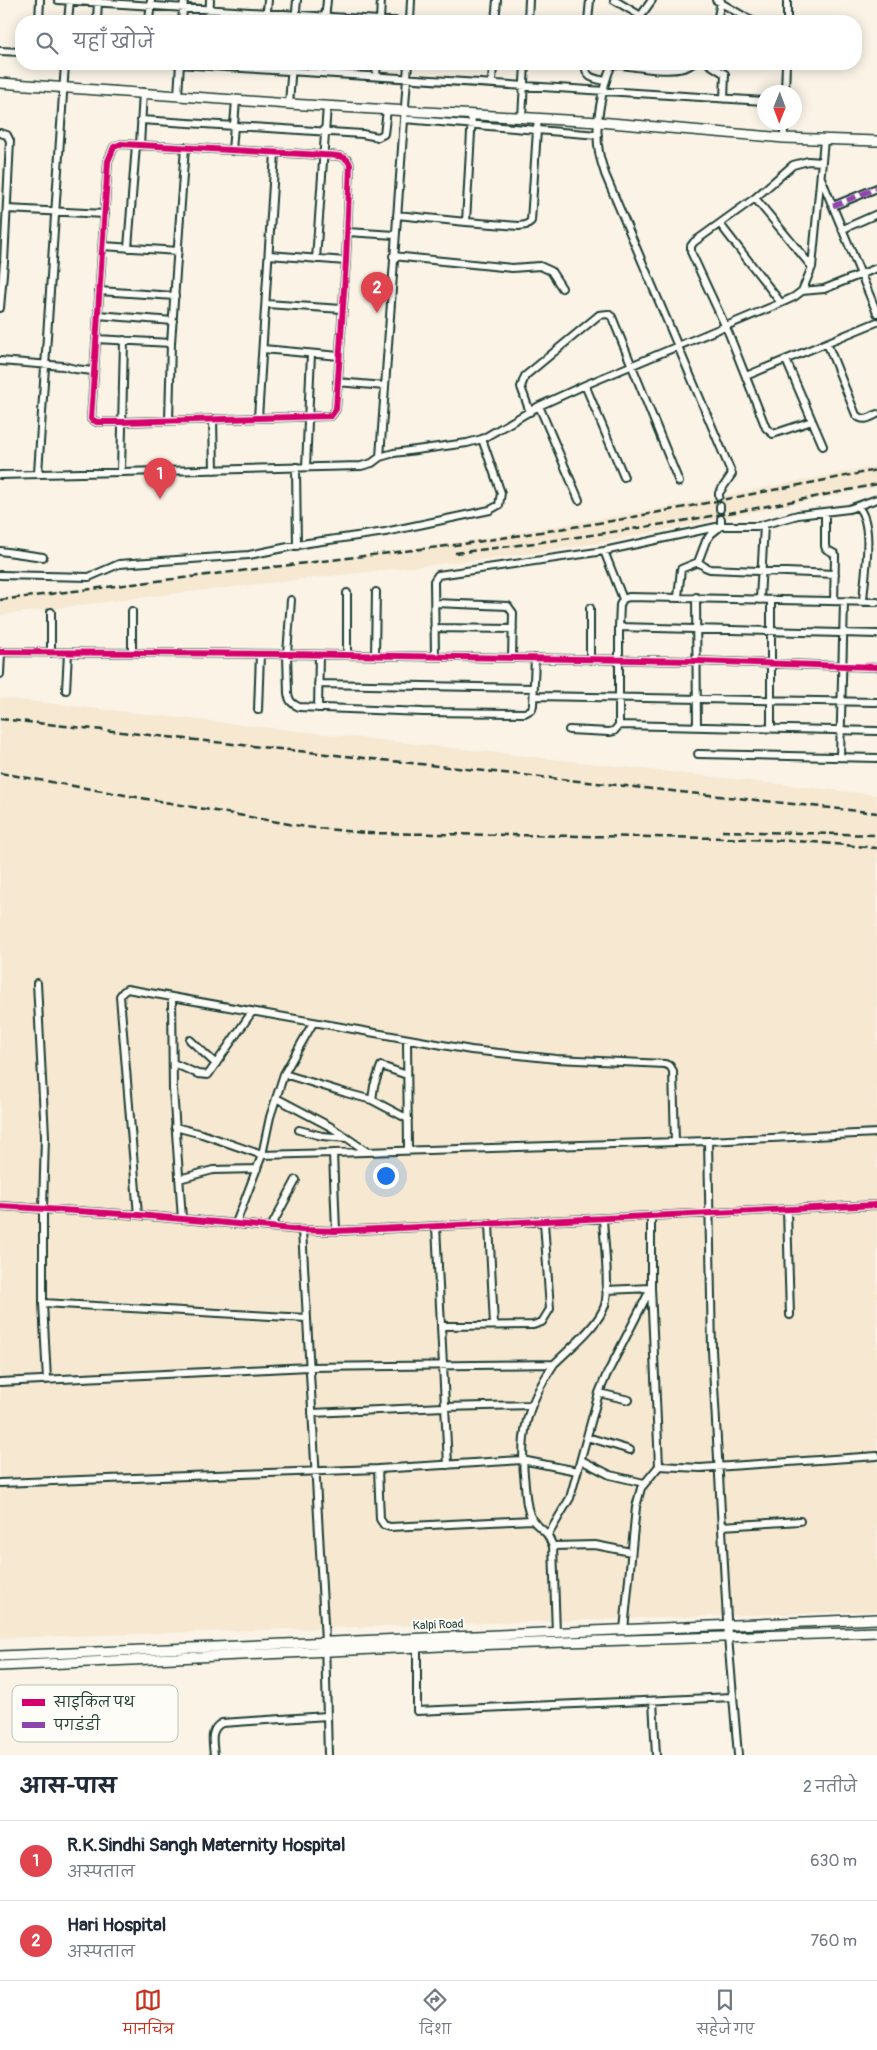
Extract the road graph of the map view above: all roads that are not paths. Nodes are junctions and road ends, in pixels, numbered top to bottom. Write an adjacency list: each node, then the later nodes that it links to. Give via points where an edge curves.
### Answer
1 (40, 0): 23 (street)
2 (58, 0): 3 (street)
3 (70, 0): 17 (street); 24 (street)
4 (184, 0): 20 (street)
5 (210, 0): 21 (street)
6 (268, 0): 22 (street)
7 (297, 0): 29 (street)
8 (327, 0): 30 (street)
9 (381, 0): 31 (street)
10 (411, 0): 32 (street)
11 (497, 0): 33 (street)
12 (529, 0): 34 (street)
13 (590, 0): 35 (street)
14 (614, 0): 36 (street)
15 (652, 0): 37 (street)
16 (788, 0): 40 (street)
17 (98, 1): 19 (street); 25 (street)
18 (720, 1): 38 (street); 39 (street)
19 (151, 3): 20 (street)
20 (183, 8): 21 (street); 26 (street)
21 (209, 10): 22 (street); 27 (street)
22 (266, 14): 28 (street)
23 (39, 15)
24 (69, 15)
25 (97, 15)
26 (182, 15)
27 (209, 15)
28 (274, 15)
29 (296, 15)
30 (325, 15)
31 (380, 15)
32 (410, 15)
33 (496, 15)
34 (528, 15)
35 (589, 15)
36 (634, 15)
37 (642, 15)
38 (718, 15)
39 (742, 15)
40 (787, 15)
41 (0, 51): 42 (street)
42 (15, 52)
43 (65, 70): 63 (street)
44 (179, 70): 66 (street)
45 (292, 70): 70 (street)
46 (309, 70): 55 (street)
47 (376, 70): 56 (street)
48 (408, 70): 57 (street)
49 (493, 70): 60 (street)
50 (525, 70): 61 (street)
51 (586, 70): 58 (street, via 590,77)
52 (610, 70): 58 (street)
53 (719, 70): 67 (street, via 726,77)
54 (786, 70): 62 (street)
55 (320, 72): 56 (street)
56 (376, 76): 57 (street)
57 (407, 78): 60 (street); 74 (street)
58 (604, 81): 65 (street)
59 (0, 83): 63 (main road)
60 (492, 83): 61 (street)
61 (524, 85): 65 (street); 75 (street)
62 (785, 85)
63 (64, 86): 64 (main road); 100 (street)
64 (143, 92): 66 (main road); 77 (street)
65 (603, 92): 67 (street); 78 (street)
66 (178, 95): 68 (main road)
67 (724, 99): 69 (street)
68 (236, 100): 70 (main road); 80 (street)
69 (757, 101)
70 (289, 104): 71 (main road)
71 (327, 106): 72 (main road); 83 (street)
72 (387, 110): 74 (main road); 83 (street, via 382,136)
73 (472, 114): 74 (main road); 75 (main road); 79 (street)
74 (405, 115): 79 (street); 103 (street)
75 (522, 118): 76 (main road)
76 (538, 119): 78 (main road); 81 (street)
77 (141, 120): 80 (street); 89 (street)
78 (599, 122): 85 (street); 86 (main road)
79 (472, 125): 81 (street); 104 (street)
80 (234, 126): 83 (street); 91 (street)
81 (537, 130): 85 (street); 104 (street, via 531,221 519,226)
82 (784, 130): 86 (street)
83 (325, 132): 93 (street)
84 (0, 134): 99 (street, via 10,141)
85 (598, 135): 138 (street, via 605,174)
86 (784, 138): 87 (main road)
87 (824, 140): 88 (main road); 94 (street)
88 (877, 142)
89 (138, 145): 90 (street); 101 (street, via 121,144 110,154); 111 (street)
90 (185, 147): 91 (street); 112 (street)
91 (232, 151): 92 (street)
92 (276, 153): 93 (street); 113 (street)
93 (323, 155): 107 (street, via 345,158 350,165); 115 (street)
94 (822, 162): 95 (street); 97 (street, via 794,165)
95 (821, 176): 98 (street); 117 (street)
96 (877, 188): 98 (street)
97 (754, 198): 105 (street); 117 (street)
98 (834, 206): 106 (street)
99 (7, 209): 100 (street); 108 (street)
100 (54, 211): 101 (street); 144 (street)
101 (105, 214): 110 (street)
102 (877, 214): 106 (street)
103 (397, 215): 104 (street); 109 (street)
104 (466, 222)
105 (720, 224): 125 (street); 133 (street, via 694,242 691,252)
106 (843, 229): 119 (street)
107 (347, 232): 109 (street); 116 (street)
108 (2, 235): 120 (street)
109 (395, 235): 114 (street)
110 (103, 246): 111 (street); 122 (street)
111 (128, 248): 112 (street)
112 (178, 251): 124 (street)
113 (269, 256): 115 (street); 126 (street)
114 (393, 256): 121 (street, via 512,268 540,266 551,271); 150 (street)
115 (316, 259): 116 (street)
116 (346, 261): 128 (street)
117 (812, 267): 123 (street)
118 (877, 268): 119 (street)
119 (861, 275): 123 (street, via 824,289); 129 (street)
120 (1, 285): 127 (street)
121 (562, 288)
122 (100, 291): 124 (street); 130 (street)
123 (802, 291): 125 (street)
124 (175, 296): 131 (street)
125 (782, 303): 133 (street)
126 (266, 304): 128 (street); 139 (street)
127 (0, 308)
128 (342, 309): 141 (street)
129 (877, 312)
130 (98, 315): 131 (street); 134 (street)
131 (173, 321): 136 (street)
132 (877, 322): 137 (street)
133 (724, 327): 138 (street); 147 (street)
134 (96, 339): 135 (street); 146 (street)
135 (124, 340): 136 (street); 159 (street)
136 (171, 343): 157 (street)
137 (827, 343): 142 (street); 153 (street, via 856,416 866,419)
138 (677, 347): 145 (street); 171 (street, via 732,474)
139 (263, 349): 140 (street); 155 (street)
140 (310, 354): 141 (street); 154 (street)
141 (339, 356): 148 (street)
142 (786, 360): 147 (street); 158 (street)
143 (0, 361): 144 (street)
144 (44, 364): 146 (street); 167 (street)
145 (632, 366): 149 (street); 152 (street, via 612,317 608,314 599,316 525,376 521,387); 170 (street)
146 (93, 371): 159 (street, via 91,418 97,422)
147 (746, 376): 158 (street, via 769,432 780,433)
148 (337, 382): 150 (street); 154 (street, via 332,416)
149 (585, 385): 151 (street); 169 (street)
150 (384, 386): 162 (street)
151 (539, 406): 152 (street); 173 (street)
152 (530, 412): 160 (street)
153 (877, 414)
154 (307, 417): 155 (street); 164 (street)
155 (258, 418): 156 (street)
156 (212, 419): 157 (street); 165 (street)
157 (168, 420): 159 (street)
158 (812, 421): 161 (street)
159 (121, 422): 166 (street)
160 (482, 438): 162 (street); 178 (street, via 501,493 499,505 490,510 385,532)
161 (823, 446)
162 (380, 457): 164 (street, via 361,466)
163 (296, 467): 164 (street); 165 (street); 178 (street)
164 (306, 467)
165 (214, 470): 166 (street)
166 (121, 471): 167 (street)
167 (38, 473): 168 (street)
168 (0, 474)
169 (624, 478)
170 (679, 482)
171 (719, 496)
172 (877, 499): 174 (street)
173 (579, 500)
174 (858, 507): 175 (street); 196 (street, via 868,530)
175 (825, 512): 177 (street); 184 (street, via 825,546 835,554)
176 (721, 523): 177 (street); 180 (street); 182 (street, via 706,541)
177 (764, 524): 183 (street)
178 (297, 546): 185 (street, via 249,555 119,564 89,577)
179 (0, 551): 181 (street)
180 (604, 551): 190 (street); 198 (street, via 438,575 434,581)
181 (43, 557)
182 (698, 562): 183 (street, via 710,569); 188 (street, via 681,570)
183 (762, 572): 184 (street); 192 (street)
184 (835, 574): 194 (street)
185 (0, 576)
186 (376, 592): 217 (street)
187 (347, 594): 216 (street)
188 (678, 597): 189 (street); 190 (street)
189 (696, 597): 192 (street); 205 (street)
190 (623, 599): 202 (street)
191 (291, 600): 214 (street)
192 (760, 600): 193 (street)
193 (771, 600): 194 (street); 206 (street)
194 (834, 602): 195 (street)
195 (844, 602): 196 (street); 207 (street)
196 (863, 602): 197 (street)
197 (877, 602)
198 (435, 603): 203 (street); 204 (street, via 508,606 513,613)
199 (590, 608): 221 (street)
200 (132, 611): 212 (street)
201 (51, 612): 210 (street)
202 (619, 626): 205 (street); 222 (street)
203 (434, 628): 204 (street); 218 (street)
204 (512, 629): 219 (street)
205 (696, 629): 206 (street); 223 (street)
206 (771, 631): 207 (street); 224 (street)
207 (843, 633): 208 (street); 225 (street)
208 (877, 634)
209 (0, 652): 210 (street); 227 (street)
210 (51, 653): 211 (street)
211 (68, 653): 212 (street); 230 (street)
212 (132, 653): 213 (street)
213 (260, 654): 214 (street); 238 (street)
214 (287, 654): 215 (street); 237 (street, via 289,700 299,707)
215 (319, 655): 216 (street); 228 (street)
216 (347, 655): 217 (street)
217 (375, 656): 218 (street)
218 (434, 657): 219 (street)
219 (512, 658): 220 (street)
220 (535, 658): 221 (street); 229 (street)
221 (590, 660): 222 (street)
222 (619, 661): 223 (street); 232 (street)
223 (696, 661): 224 (street); 233 (street)
224 (770, 663): 225 (street); 235 (street)
225 (842, 665): 226 (street); 234 (street)
226 (877, 667)
227 (0, 674)
228 (318, 684): 229 (street); 237 (street)
229 (534, 688): 231 (street)
230 (66, 690)
231 (534, 696): 232 (street); 237 (street, via 532,709 525,713)
232 (619, 696): 233 (street); 239 (street)
233 (697, 699): 235 (street); 240 (street)
234 (842, 700): 235 (street); 236 (street); 243 (street)
235 (771, 701): 241 (street)
236 (877, 702)
237 (318, 708)
238 (258, 710)
239 (619, 725): 240 (street); 242 (street, via 609,732)
240 (697, 727): 241 (street)
241 (771, 728): 243 (street)
242 (569, 730)
243 (841, 730): 244 (street); 246 (street)
244 (877, 731)
245 (698, 754): 246 (street)
246 (840, 757): 247 (street)
247 (877, 758)
248 (37, 983): 276 (street, via 45,1136)
249 (172, 998): 250 (street); 254 (street); 279 (street, via 127,989 120,996)
250 (252, 1012): 251 (street); 255 (street)
251 (313, 1023): 252 (street); 256 (street)
252 (407, 1039): 257 (street); 266 (street, via 508,1055 665,1064 672,1071)
253 (190, 1040): 255 (street)
254 (172, 1063): 255 (street, via 204,1076); 261 (street)
255 (216, 1064)
256 (284, 1074): 258 (street); 259 (street)
257 (407, 1075): 259 (street, via 381,1066); 260 (street)
258 (276, 1098): 264 (street); 270 (street)
259 (372, 1100): 260 (street)
260 (408, 1119): 267 (street)
261 (175, 1127): 270 (street); 272 (street)
262 (299, 1130): 264 (street, via 330,1138)
263 (877, 1133): 265 (street)
264 (349, 1138): 269 (street)
265 (708, 1141): 266 (street); 278 (street)
266 (675, 1142): 267 (street)
267 (408, 1150): 269 (street)
268 (333, 1152): 269 (street); 270 (street); 289 (street)
269 (366, 1152)
270 (262, 1155): 271 (street)
271 (257, 1169): 272 (street, via 213,1170); 284 (street)
272 (179, 1179): 281 (street)
273 (296, 1180): 287 (street)
274 (0, 1206): 276 (street)
275 (877, 1206): 277 (street)
276 (43, 1209): 279 (street); 292 (street)
277 (787, 1210): 278 (street); 293 (street)
278 (709, 1214): 280 (street); 314 (street, via 712,1350)
279 (138, 1215): 281 (street)
280 (651, 1217): 282 (street); 290 (street)
281 (182, 1219): 284 (street)
282 (603, 1219): 283 (street); 291 (street)
283 (544, 1222): 285 (street); 295 (street, via 550,1308 547,1315 542,1322 533,1325)
284 (236, 1223): 287 (street)
285 (489, 1224): 286 (street); 295 (street)
286 (436, 1226): 289 (street); 296 (street)
287 (271, 1227): 288 (street)
288 (302, 1230): 289 (street); 294 (street)
289 (336, 1231)
290 (651, 1288): 291 (street); 302 (street); 313 (street)
291 (606, 1290): 297 (street, via 605,1305 599,1317)
292 (43, 1303): 294 (street); 300 (street)
293 (790, 1315)
294 (307, 1318): 299 (street)
295 (494, 1325): 296 (street)
296 (441, 1326): 298 (street)
297 (554, 1364): 298 (street); 304 (street)
298 (442, 1365): 299 (street); 305 (street)
299 (310, 1367): 300 (street); 306 (street)
300 (47, 1380): 301 (street)
301 (0, 1382)
302 (599, 1393): 303 (street); 307 (street)
303 (629, 1400)
304 (532, 1405): 305 (street); 310 (street, via 522,1440)
305 (444, 1407): 306 (street); 312 (street)
306 (312, 1413): 317 (street)
307 (587, 1437): 308 (street); 311 (street)
308 (630, 1450)
309 (877, 1456): 314 (street)
310 (522, 1460): 312 (street); 316 (street); 320 (street, via 527,1506)
311 (581, 1460): 316 (street); 319 (street, via 610,1474)
312 (448, 1465): 315 (street)
313 (659, 1466): 314 (street); 319 (street)
314 (720, 1466): 322 (street)
315 (378, 1469): 317 (street); 320 (street, via 380,1519 390,1527)
316 (578, 1471): 323 (street, via 570,1498)
317 (315, 1472): 318 (street); 332 (street)
318 (0, 1483)
319 (644, 1483): 325 (street, via 636,1507)
320 (532, 1520): 323 (street)
321 (800, 1521): 322 (street)
322 (722, 1526): 327 (street)
323 (548, 1535): 324 (street)
324 (553, 1546): 325 (street, via 595,1546); 330 (street)
325 (631, 1552): 328 (street)
326 (877, 1619): 327 (main road, Kalpi Road)
327 (728, 1624): 328 (main road, Kalpi Road); 331 (street)
328 (624, 1630): 330 (main road, Kalpi Road)
329 (877, 1632): 331 (main road, Kalpi Road)
330 (556, 1633): 332 (main road, Kalpi Road)
331 (728, 1637): 334 (main road, Kalpi Road); 339 (street)
332 (325, 1642): 333 (main road, Kalpi Road); 335 (street)
333 (204, 1647): 336 (main road, Kalpi Road); 337 (main road)
334 (417, 1648): 335 (main road, Kalpi Road); 340 (street, via 417,1711)
335 (325, 1653): 337 (main road, Kalpi Road); 341 (street)
336 (0, 1656)
337 (206, 1658): 338 (main road, Kalpi Road)
338 (0, 1666)
339 (733, 1698): 340 (street); 345 (street)
340 (653, 1701): 344 (street)
341 (327, 1716): 342 (street, via 222,1722 213,1732); 343 (street)
342 (214, 1755)
343 (328, 1755)
344 (656, 1755)
345 (738, 1755)

